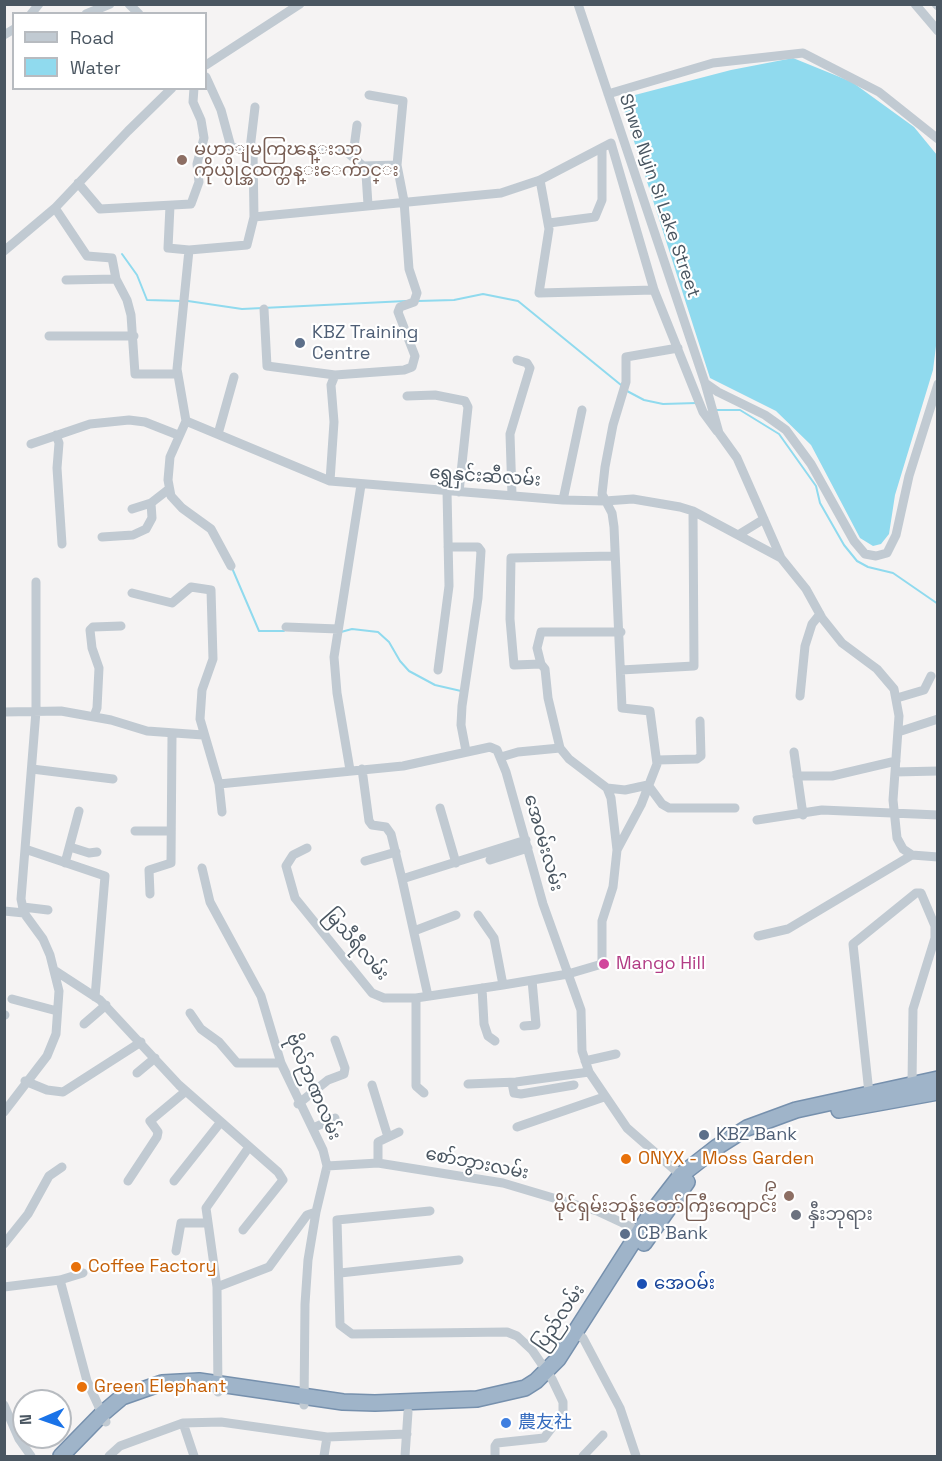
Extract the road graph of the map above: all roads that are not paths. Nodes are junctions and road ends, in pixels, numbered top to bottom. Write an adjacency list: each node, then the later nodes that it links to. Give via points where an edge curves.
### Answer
1 (110, 4): 5 (street)
2 (300, 4): 7 (street)
3 (578, 4): 11 (street, Shwe Nyin Si Lake Street)
4 (915, 4): 6 (street)
5 (91, 12)
6 (938, 31)
7 (207, 64)
8 (207, 79): 17 (street, via 231,147)
9 (170, 90): 23 (street)
10 (194, 90): 26 (street, via 193,102 204,138 197,164 199,182 191,204)
11 (608, 93): 15 (street, via 713,63 803,53 879,92); 43 (street, Shwe Nyin Si Lake Street)
12 (369, 95): 20 (street, via 403,101)
13 (255, 106): 17 (street)
14 (357, 125): 19 (street)
15 (938, 139)
16 (602, 148): 22 (street); 29 (street, via 602,200 595,217); 34 (street, via 611,143)
17 (250, 149): 28 (street, via 254,151)
18 (316, 149): 19 (street, via 336,149)
19 (353, 155): 21 (street)
20 (397, 165): 21 (street); 24 (street)
21 (363, 166): 25 (street)
22 (540, 180): 24 (street, via 501,193); 29 (street)
23 (78, 183): 26 (street, via 100,209); 27 (street)
24 (404, 201): 25 (street); 41 (street, via 408,269 417,293 415,300 398,312 415,356 412,367 380,374)
25 (368, 205): 28 (street)
26 (170, 206): 30 (street, via 168,248)
27 (55, 208): 31 (street); 32 (street, via 87,256 111,257)
28 (254, 217): 30 (street, via 247,245)
29 (549, 223): 34 (street, via 539,293)
30 (189, 250): 40 (street)
31 (4, 251)
32 (116, 279): 33 (street); 37 (street, via 127,300)
33 (66, 280)
34 (654, 290): 38 (street)
35 (264, 309): 41 (street, via 270,368)
36 (49, 336): 37 (street)
37 (134, 336): 40 (street, via 135,374)
38 (678, 348): 47 (street, via 699,399); 60 (street, via 626,357 626,382 605,467)
39 (517, 360): 58 (street, via 530,368 510,434)
40 (178, 374): 48 (street)
41 (335, 375): 53 (street, via 331,385 334,422)
42 (234, 378): 49 (street)
43 (705, 383): 44 (street, via 786,430 811,464 854,541 865,554 876,556 887,553 896,535 907,484); 47 (street, Shwe Nyin Si Lake Street)
44 (938, 384)
45 (407, 396): 57 (street, via 435,395 465,401 468,407)
46 (582, 410): 59 (street)
47 (709, 411): 64 (street, via 737,458)
48 (186, 421): 49 (street, ရွှေနှင်းဆီလမ်း); 51 (street)
49 (218, 434): 53 (street, ရွှေနှင်းဆီလမ်း)
50 (56, 435): 51 (street, via 90,424 129,420); 52 (street); 67 (street)
51 (178, 435): 55 (street, via 170,457)
52 (31, 444)
53 (330, 481): 54 (street, ရွှေနှင်းဆီလမ်း)
54 (361, 484): 56 (street, ရွှေနှင်းဆီလမ်း); 78 (street)
55 (169, 489): 61 (street); 71 (street, via 182,508 211,529)
56 (447, 491): 57 (street, ရွှေနှင်းဆီလမ်း); 68 (street)
57 (459, 492): 58 (street, ရွှေနှင်းဆီလမ်း)
58 (512, 495): 59 (street, ရွှေနှင်းဆီလမ်း)
59 (563, 500): 60 (street, ရွှေနှင်းဆီလမ်း)
60 (605, 501): 63 (street, ရွှေနှင်းဆီလမ်း, via 652,501); 69 (street, via 612,513)
61 (151, 503): 62 (street); 66 (street, via 152,518 146,529 133,535)
62 (132, 509)
63 (693, 511): 65 (street, ရွှေနှင်းဆီလမ်း); 81 (street, via 693,666)
64 (764, 519): 65 (street); 70 (street)
65 (738, 535): 70 (street, ရွှေနှင်းဆီလမ်း)
66 (102, 537)
67 (62, 543)
68 (448, 547): 80 (street, via 449,586); 94 (street, via 478,547 481,551 462,706)
69 (614, 556): 77 (street); 79 (street, via 511,558 514,665)
70 (782, 558): 74 (street)
71 (231, 566)
72 (36, 582): 85 (street)
73 (132, 594): 92 (street, via 172,603 191,586 211,590 213,659 200,703)
74 (820, 614): 83 (street, via 804,646); 84 (street, via 842,643 890,682)
75 (121, 626): 87 (street, via 90,630 99,668)
76 (286, 627): 78 (street)
77 (621, 632): 79 (street, via 541,632 537,648); 81 (street)
78 (337, 633): 101 (street, via 335,676)
79 (541, 664): 93 (street)
80 (438, 670)
81 (621, 670): 97 (street, via 622,708 650,711)
82 (931, 676): 84 (street, via 924,690)
83 (800, 696)
84 (897, 699): 90 (street)
85 (36, 711): 86 (street); 87 (street); 100 (street)
86 (4, 712)
87 (94, 716): 91 (street)
88 (938, 719): 90 (street)
89 (700, 721): 97 (street, via 697,759)
90 (898, 732): 98 (street)
91 (172, 735): 92 (street); 118 (street)
92 (203, 735): 106 (street)
93 (560, 748): 96 (street); 108 (street)
94 (466, 751): 96 (street, via 490,747); 99 (street, via 403,766)
95 (794, 752): 104 (street)
96 (501, 757): 119 (street, အေဝမ်းလမ်း)
97 (657, 760): 107 (street)
98 (896, 761): 103 (street); 104 (street, via 832,776)
99 (362, 769): 101 (street); 125 (street, via 369,821 386,827)
100 (32, 770): 105 (street); 122 (street)
101 (350, 770): 106 (street)
102 (938, 771): 103 (street)
103 (895, 772): 113 (street)
104 (797, 776): 114 (street)
105 (113, 779)
106 (219, 784): 112 (street)
107 (648, 785): 108 (street, via 625,790); 110 (street, via 669,808); 123 (street)
108 (607, 788): 123 (street)
109 (440, 808): 131 (street)
110 (735, 808)
111 (79, 811): 120 (street)
112 (222, 812)
113 (893, 813): 114 (street, via 822,810); 115 (street); 126 (street, via 897,837 903,849)
114 (802, 815): 116 (street)
115 (938, 815)
116 (757, 820)
117 (135, 831): 118 (street)
118 (170, 831): 134 (street, via 171,863 149,870)
119 (527, 844): 128 (street); 131 (street); 143 (street, အေဝမ်းလမ်း)
120 (70, 847): 124 (street); 130 (street)
121 (307, 848): 149 (street, မြသီရီလမ်း, via 293,855 286,866 295,898 304,911 372,993 384,998)
122 (25, 849): 130 (street); 135 (street)
123 (617, 849): 143 (street, မြသီရီလမ်း, via 613,887 602,921 602,964)
124 (97, 852)
125 (396, 852): 129 (street); 133 (street)
126 (912, 855): 127 (street); 141 (street, via 788,929)
127 (938, 857)
128 (490, 860)
129 (365, 861)
130 (65, 863): 148 (street, via 105,876)
131 (456, 863): 133 (street)
132 (202, 868): 162 (street, ဗိုလ်ဉာဏလမ်း, via 210,902 261,996)
133 (402, 879): 140 (street)
134 (150, 894)
135 (23, 910): 136 (street); 137 (street); 142 (street, via 44,939)
136 (48, 910)
137 (4, 911)
138 (456, 915): 140 (street)
139 (478, 915): 145 (street, via 494,938)
140 (414, 931): 147 (street)
141 (758, 936)
142 (54, 970): 148 (street); 152 (street, via 59,991)
143 (568, 974): 144 (street, မြသီရီလမ်း); 161 (street, အေဝမ်းလမ်း, via 580,1010)
144 (532, 980): 145 (street, မြသီရီလမ်း); 155 (street, via 536,1025)
145 (503, 985): 146 (street, မြသီရီလမ်း)
146 (482, 988): 147 (street, မြသီရီလမ်း); 157 (street, via 484,1024 488,1036)
147 (428, 996): 149 (street, မြသီရီလမ်း)
148 (95, 997): 151 (street)
149 (416, 998): 174 (street, via 417,1086)
150 (12, 999): 152 (street)
151 (106, 1005): 154 (street); 158 (street)
152 (57, 1011): 166 (street, via 56,1034 46,1056)
153 (190, 1013): 162 (street, via 237,1063)
154 (84, 1024)
155 (524, 1026)
156 (335, 1040): 177 (street, via 344,1074 328,1080)
157 (495, 1041)
158 (141, 1042): 160 (street); 166 (street, via 63,1092)
159 (616, 1054): 161 (street)
160 (155, 1058): 164 (street); 172 (street)
161 (585, 1061): 163 (street, အေဝမ်းလမ်း)
162 (281, 1063): 177 (street, ဗိုလ်ဉာဏလမ်း)
163 (589, 1072): 167 (street); 176 (street, အေဝမ်းလမ်း)
164 (136, 1073)
165 (938, 1079): 168 (highway, ပြည်လမ်း)
166 (26, 1081): 178 (street)
167 (512, 1083): 169 (street); 171 (street, via 514,1093 521,1094)
168 (912, 1083): 175 (highway, ပြည်လမ်း); 175 (street, via 913,1009 935,938 935,926 921,892 854,941 852,952)
169 (468, 1084)
170 (372, 1085): 184 (street)
171 (574, 1085)
172 (186, 1091): 180 (street); 190 (street, via 150,1121 157,1137)
173 (938, 1092): 189 (highway, ပြည်လမ်း, via 799,1119 751,1136)
174 (424, 1093)
175 (869, 1093): 189 (highway, ပြည်လမ်း, via 796,1110 747,1128 717,1146)
176 (604, 1097): 181 (street); 189 (street, အေဝမ်းလမ်း, via 627,1128)
177 (298, 1104): 182 (street, ဗိုလ်ဉာဏလမ်း)
178 (4, 1112)
179 (335, 1118): 182 (street)
180 (220, 1123): 185 (street); 191 (street)
181 (517, 1127)
182 (313, 1128): 187 (street, ဗိုလ်ဉာဏလမ်း)
183 (399, 1132): 184 (street)
184 (388, 1137): 186 (street, via 378,1142)
185 (249, 1147): 194 (street, via 206,1208); 195 (street, via 283,1180)
186 (378, 1163): 187 (street, စော်ဘွားလမ်း); 196 (street, စော်ဘွားလမ်း, via 520,1187 597,1210)
187 (327, 1166): 193 (street, ဗိုလ်ဉာဏလမ်း)
188 (62, 1167): 197 (street, via 49,1176 28,1214)
189 (684, 1178): 196 (highway, ပြည်လမ်း)
190 (128, 1181)
191 (174, 1182)
192 (430, 1211): 201 (street, via 337,1220)
193 (315, 1212): 204 (street, via 308,1215 269,1267); 208 (street, ဗိုလ်ဉာဏလမ်း, via 304,1304)
194 (207, 1224): 198 (street, via 181,1223); 204 (street)
195 (243, 1230)
196 (645, 1234): 205 (highway, ပြည်လမ်း)
197 (4, 1244)
198 (176, 1251)
199 (459, 1260): 201 (street)
200 (82, 1273): 202 (street)
201 (340, 1273): 206 (street, via 340,1325 352,1334 507,1332 532,1350)
202 (60, 1280): 203 (street); 211 (street, via 87,1381)
203 (4, 1287)
204 (217, 1287): 207 (street)
205 (579, 1336): 206 (highway, ပြည်လမ်း); 225 (street, via 620,1408)
206 (550, 1375): 208 (highway, ပြည်လမ်း, via 525,1388 477,1399); 210 (highway, ပြည်လမ်း, via 536,1392 513,1402); 223 (street, via 563,1402 563,1413 555,1427 544,1438 497,1443)
207 (218, 1388): 208 (highway, ပြည်လမ်း); 211 (highway, ပြည်လမ်း, via 148,1396)
208 (304, 1401): 210 (highway, ပြည်လမ်း, via 342,1411)
209 (4, 1405): 216 (street)
210 (408, 1412): 213 (street)
211 (104, 1418): 217 (highway, ပြည်လမ်း); 218 (highway, ပြည်လမ်း)
212 (183, 1423): 215 (street, via 221,1422); 219 (street, via 120,1446); 220 (street)
213 (407, 1434): 215 (street); 222 (street)
214 (603, 1435): 224 (street)
215 (327, 1437): 221 (street)
216 (31, 1456)
217 (61, 1456)
218 (74, 1456)
219 (109, 1456)
220 (194, 1456)
221 (324, 1456)
222 (405, 1456)
223 (495, 1456)
224 (584, 1456)
225 (636, 1456)

